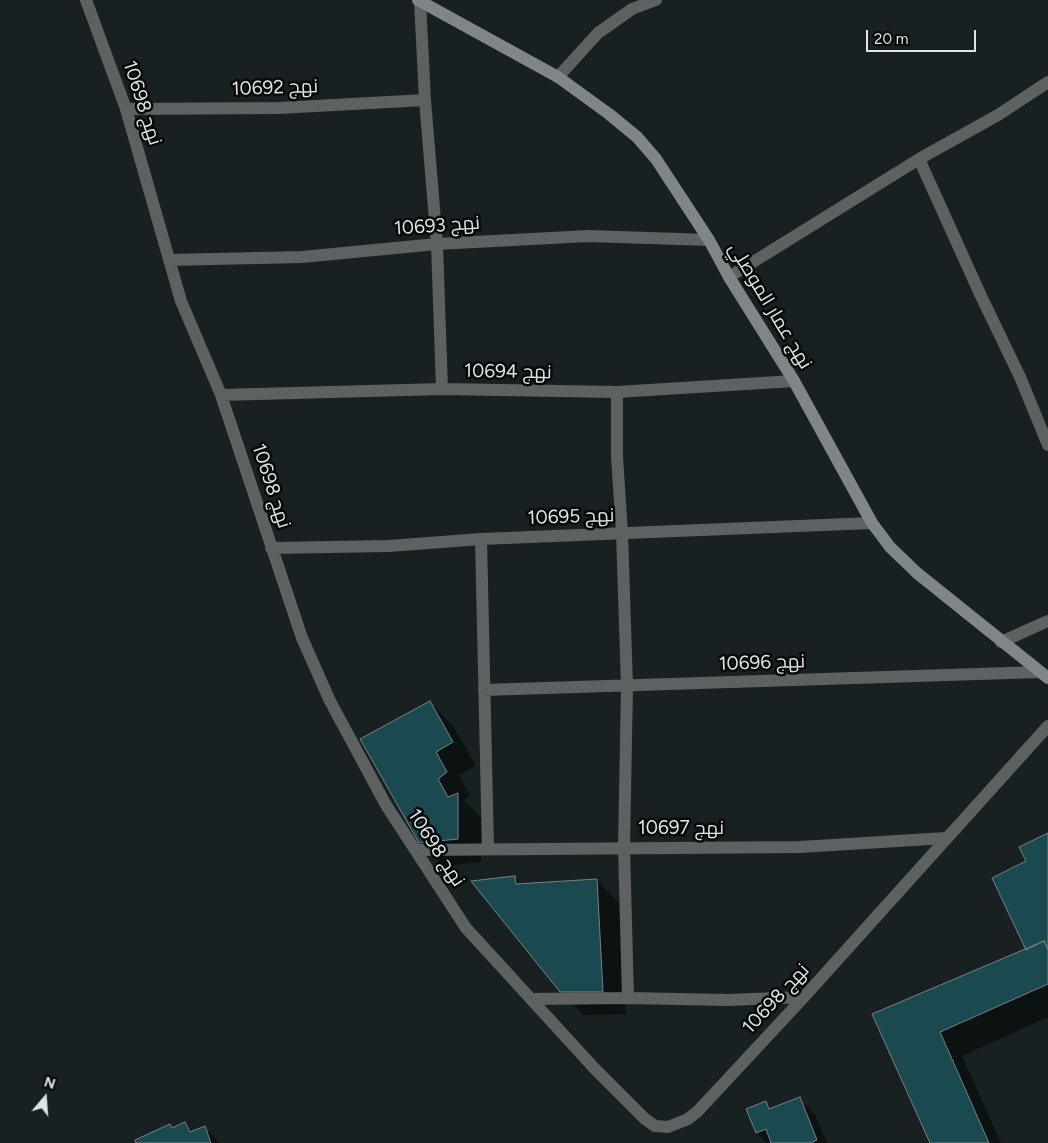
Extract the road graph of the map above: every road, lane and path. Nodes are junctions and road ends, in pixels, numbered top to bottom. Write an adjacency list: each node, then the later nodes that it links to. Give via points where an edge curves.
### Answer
1 (86, 0): 7 (street, نهج 10698)
2 (656, 0): 4 (street, via 632,9 598,33)
3 (419, 1): 4 (street, نهج عمار الموصلي); 6 (street)
4 (558, 77): 9 (street, نهج عمار الموصلي, via 637,137 656,159)
5 (1048, 82): 8 (street, via 998,115)
6 (425, 100): 7 (street, نهج 10692, via 279,108); 10 (street)
7 (126, 109): 11 (street, نهج 10698)
8 (919, 159): 12 (street); 17 (street)
9 (708, 240): 10 (street, نهج 10693, via 588,236); 12 (street, نهج عمار الموصلي)
10 (437, 244): 11 (street, نهج 10693, via 302,257); 14 (street)
11 (169, 260): 16 (street, نهج 10698, via 181,301)
12 (729, 277): 13 (street, نهج عمار الموصلي)
13 (794, 381): 15 (street, نهج 10694); 18 (street, نهج عمار الموصلي)
14 (442, 389): 15 (street, نهج 10694); 16 (street, نهج 10694)
15 (618, 392): 19 (street, via 617,457)
16 (221, 395): 21 (street, نهج 10698)
17 (1048, 445)
18 (872, 523): 19 (street, نهج 10695); 23 (street, نهج عمار الموصلي, via 917,573)
19 (622, 533): 20 (street, نهج 10695); 25 (street)
20 (481, 540): 21 (street, نهج 10695); 26 (street)
21 (271, 548): 31 (street, نهج 10698, via 302,638 330,700 386,805)
22 (1048, 622): 23 (street)
23 (1001, 642): 24 (street, نهج عمار الموصلي)
24 (1044, 676): 25 (street, نهج 10696)
25 (627, 686): 26 (street, نهج 10696); 29 (street)
26 (484, 690): 30 (street)
27 (1048, 726): 28 (street, نهج 10698)
28 (946, 838): 29 (street, نهج 10697, via 800,847); 32 (street, نهج 10698)
29 (624, 847): 30 (street, نهج 10697); 33 (street)
30 (488, 848): 31 (street, نهج 10697)
31 (416, 850): 34 (street, نهج 10698, via 466,928)
32 (804, 997): 33 (street, via 727,1000); 34 (street, نهج 10698, via 698,1111 668,1127 655,1126 645,1119 594,1069)
33 (628, 998): 34 (street)
34 (531, 999)

